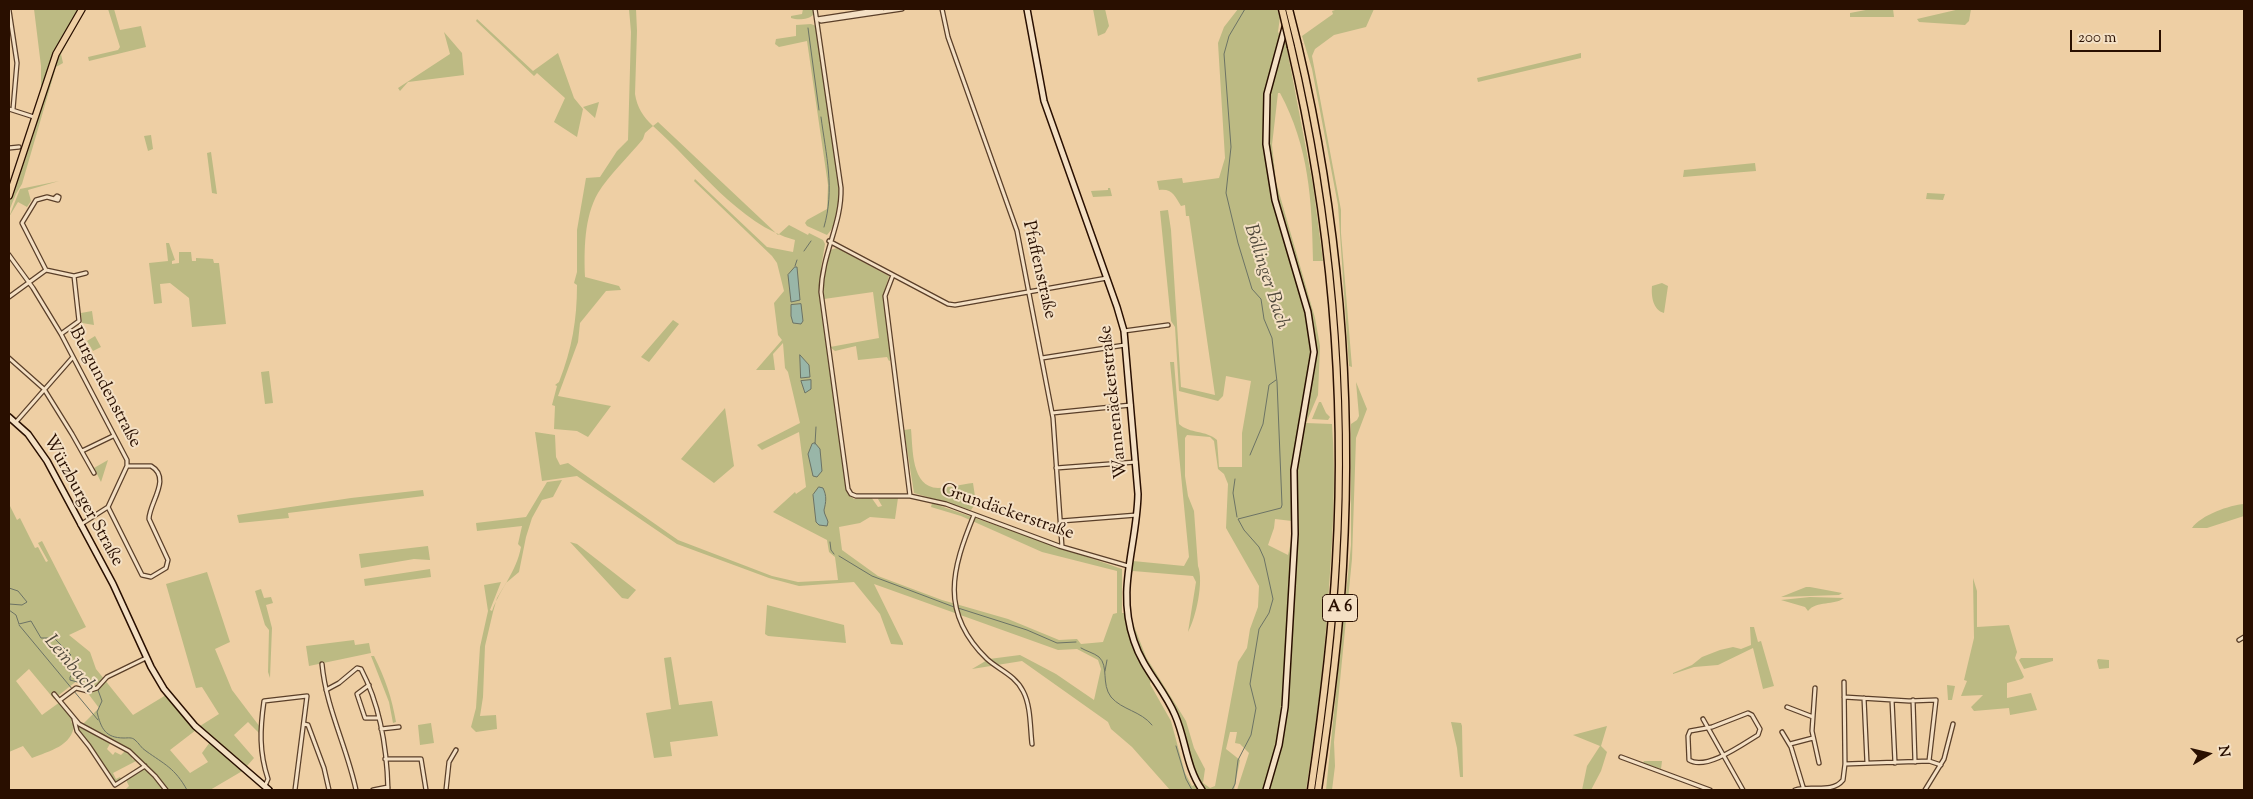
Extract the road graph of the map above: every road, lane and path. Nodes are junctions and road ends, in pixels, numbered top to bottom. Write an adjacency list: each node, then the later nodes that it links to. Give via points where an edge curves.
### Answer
1 (82, 9): 14 (main road, via 56,54)
2 (815, 9): 11 (street)
3 (882, 9): 10 (street)
4 (902, 9): 10 (street)
5 (942, 9): 27 (street, Pfaffenstraße, via 948,37 1017,231)
6 (1027, 9): 25 (street, Wannenäckerstraße, via 1044,100)
7 (1282, 9): 12 (highway, A 6, bridge)
8 (1289, 9): 12 (highway, A 6, bridge); 107 (street, via 1267,94 1266,144 1275,200 1308,312 1314,352 1294,470 1295,534 1286,707)
9 (9, 10): 13 (street, via 17,63)
10 (867, 12): 11 (street, via 821,21)
11 (817, 19): 19 (street, via 842,188 839,212)
12 (1295, 46): 40 (highway, A 6, via 1319,147 1332,237 1340,310)
13 (11, 109): 14 (street)
14 (35, 117): 17 (main road)
15 (19, 147): 16 (street)
16 (9, 148)
17 (9, 196)
18 (55, 198): 21 (street, via 36,200 22,223)
19 (829, 241): 23 (street); 48 (street, Grundäckerstraße, via 821,292 848,490 856,496)
20 (9, 255): 26 (street, Burgundenstraße)
21 (46, 270): 24 (street); 26 (street)
22 (86, 273): 24 (street)
23 (894, 275): 27 (street, via 948,304); 48 (street, via 885,296)
24 (74, 276): 31 (street, via 79,321)
25 (1107, 278): 27 (street); 30 (street, Wannenäckerstraße)
26 (27, 282): 28 (street); 31 (street, Burgundenstraße)
27 (1030, 292): 35 (street, Pfaffenstraße)
28 (9, 298)
29 (1168, 326): 30 (street)
30 (1124, 331): 32 (street, Wannenäckerstraße)
31 (61, 334): 33 (street, Burgundenstraße)
32 (1126, 345): 35 (street); 37 (street, Wannenäckerstraße)
33 (73, 357): 36 (street); 42 (street, Burgundenstraße)
34 (9, 358): 36 (street)
35 (1042, 358): 38 (street, Pfaffenstraße)
36 (44, 389): 41 (street); 43 (street)
37 (1132, 405): 38 (street); 44 (street, Wannenäckerstraße)
38 (1052, 413): 46 (street, Pfaffenstraße)
39 (9, 417): 41 (street, Würzburger Straße)
40 (1342, 421): 108 (highway, A 6, via 1334,591); 109 (highway, A 6, via 1345,522 1340,613)
41 (15, 423): 53 (street, Würzburger Straße, via 36,445)
42 (113, 435): 43 (street); 45 (street, Burgundenstraße, via 125,455)
43 (82, 451): 47 (street)
44 (1136, 462): 46 (street); 51 (street, Wannenäckerstraße)
45 (127, 466): 49 (street, Burgundenstraße); 49 (street, via 151,466 158,474 159,488 149,519 168,560 166,568 151,577 142,575)
46 (1056, 468): 52 (street, Pfaffenstraße)
47 (94, 473)
48 (910, 496): 50 (street, Grundäckerstraße, via 946,504)
49 (108, 507): 53 (street)
50 (974, 515): 54 (street, Grundäckerstraße); 82 (street, via 954,576 956,608 978,650 1013,678 1024,693)
51 (1137, 515): 52 (street); 55 (street, Wannenäckerstraße)
52 (1061, 521): 54 (street, Pfaffenstraße)
53 (80, 525): 58 (street, Würzburger Straße)
54 (1062, 547): 55 (street, Grundäckerstraße)
55 (1128, 566): 106 (street, Wannenäckerstraße, via 1126,599 1134,642 1175,716 1189,767)
56 (2244, 637): 57 (street)
57 (2239, 640)
58 (147, 658): 67 (street, via 107,677 97,688 72,690); 96 (street, Würzburger Straße, via 164,689 186,716)
59 (322, 664): 63 (street)
60 (1844, 682): 65 (street)
61 (369, 685): 63 (street, via 361,669 357,668); 72 (street); 72 (street, via 357,694 365,718)
62 (1815, 688): 71 (street)
63 (326, 690): 102 (street)
64 (54, 694): 67 (street)
65 (1844, 697): 66 (street); 93 (street)
66 (1864, 698): 68 (street); 91 (street)
67 (60, 700): 73 (street)
68 (1892, 700): 69 (street); 92 (street)
69 (1912, 700): 88 (street, via 1936,700); 89 (street)
70 (1787, 707): 71 (street)
71 (1813, 716): 81 (street)
72 (379, 718): 79 (street)
73 (74, 719): 95 (street, via 84,728 130,751); 95 (street, via 77,731 116,785)
74 (1703, 719): 78 (street)
75 (304, 724): 96 (street, via 306,696 264,701 260,742); 100 (street); 101 (street, via 308,724 318,746)
76 (1953, 724): 94 (street)
77 (398, 727): 79 (street)
78 (1708, 728): 85 (street); 85 (street, via 1689,732 1690,760 1705,762); 85 (street, via 1748,713 1760,728 1758,735)
79 (381, 729): 87 (street)
80 (1782, 732): 83 (street)
81 (1812, 738): 83 (street); 90 (street)
82 (1032, 744)
83 (1790, 744): 98 (street)
84 (456, 750): 105 (street, via 449,762)
85 (1722, 755): 111 (street)
86 (1621, 757): 110 (street)
87 (385, 759): 97 (street); 104 (street, via 421,759)
88 (1929, 761): 89 (street); 94 (street)
89 (1915, 762): 92 (street)
90 (1819, 763)
91 (1867, 763): 92 (street); 93 (street)
92 (1896, 763)
93 (1845, 764): 98 (street, via 1845,776 1838,785)
94 (1941, 765): 113 (street)
95 (145, 766): 99 (street)
96 (267, 788)
97 (388, 789): 103 (street)
98 (1803, 789): 112 (street)
99 (166, 790)
100 (295, 790)
101 (329, 790)
102 (356, 790)
103 (373, 790)
104 (426, 790)
105 (446, 790)
106 (1202, 790)
107 (1266, 790)
108 (1311, 790)
109 (1318, 790)
110 (1710, 790)
111 (1743, 790)
112 (1795, 790)
113 (1925, 790)

